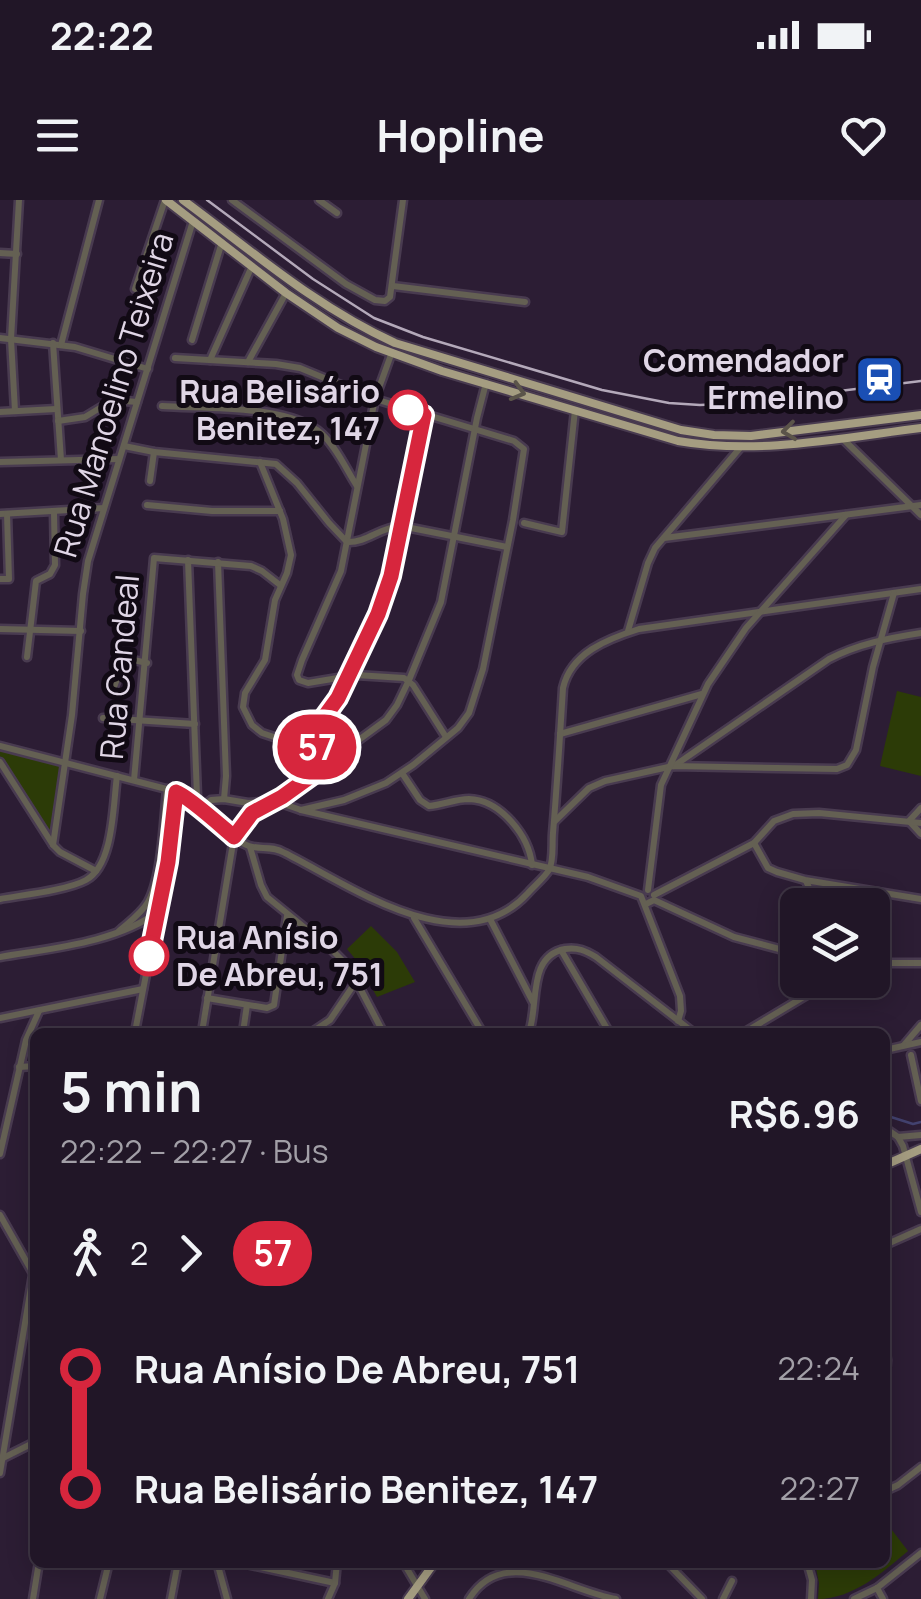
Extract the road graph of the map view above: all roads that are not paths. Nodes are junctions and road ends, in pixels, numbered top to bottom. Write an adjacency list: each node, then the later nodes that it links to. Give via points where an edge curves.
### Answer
1 (19, 200): 12 (street)
2 (99, 200): 24 (street)
3 (165, 200): 9 (main road); 15 (street)
4 (182, 200): 18 (main road)
5 (232, 200): 14 (street, via 375,300 388,299)
6 (319, 200): 8 (street)
7 (403, 200): 14 (street)
8 (337, 214)
9 (193, 221): 10 (main road); 29 (street, Rua Manoelino Teixeira)
10 (222, 242): 13 (main road); 22 (street)
11 (0, 253): 12 (street)
12 (17, 254): 21 (street)
13 (252, 265): 16 (main road); 27 (street)
14 (392, 286): 17 (street)
15 (135, 289)
16 (286, 293): 19 (main road); 28 (street)
17 (525, 302)
18 (322, 304): 19 (main road); 23 (main road)
19 (317, 314): 25 (main road)
20 (0, 338): 21 (street)
21 (12, 339): 24 (street); 36 (street)
22 (192, 340)
23 (395, 343): 25 (street); 39 (main road, one-way to 23, via 714,435)
24 (57, 344): 29 (street); 35 (street)
25 (391, 354): 30 (main road); 31 (street)
26 (175, 358): 27 (street)
27 (210, 361): 28 (street)
28 (248, 362): 31 (street, via 300,368)
29 (148, 369): 32 (street, Rua Manoelino Teixeira)
30 (486, 383): 34 (main road, one-way to 34); 42 (street)
31 (375, 400): 38 (street); 54 (street)
32 (136, 402): 40 (street, via 113,400 84,417); 44 (street, Rua Manoelino Teixeira)
33 (162, 406): 54 (street, via 252,411 302,422 323,435)
34 (575, 408): 45 (main road, via 678,441); 63 (street, via 562,532)
35 (56, 409): 36 (street); 40 (street)
36 (15, 411): 37 (street)
37 (0, 412)
38 (424, 415): 42 (street); 64 (street)
39 (921, 415)
40 (58, 421): 47 (street)
41 (921, 428): 43 (main road)
42 (474, 430): 65 (street); 68 (street, via 520,445 524,455)
43 (841, 437): 45 (main road); 56 (street)
44 (124, 446): 46 (street); 48 (street, Rua Manoelino Teixeira)
45 (740, 448): 66 (street)
46 (154, 452): 50 (street); 53 (street)
47 (62, 460): 48 (street); 49 (street)
48 (120, 460): 57 (street, Rua Manoelino Teixeira)
49 (0, 462)
50 (260, 462): 51 (street); 52 (street)
51 (276, 464): 52 (street); 67 (street)
52 (265, 473): 58 (street)
53 (150, 480)
54 (358, 486): 67 (street)
55 (148, 505): 58 (street)
56 (916, 505): 61 (street); 62 (street)
57 (104, 508): 59 (street); 78 (street, Rua Manoelino Teixeira, via 85,576)
58 (280, 511): 72 (street, via 291,555)
59 (54, 513): 60 (street); 77 (street, via 55,565 36,580)
60 (4, 514): 71 (street)
61 (846, 515): 66 (street); 75 (street)
62 (921, 515)
63 (524, 523)
64 (400, 526): 65 (street); 67 (street); 84 (street, via 387,591)
65 (454, 536): 68 (street); 85 (street, via 441,602)
66 (664, 538): 79 (street, via 648,563)
67 (347, 542): 84 (street, via 298,675 308,683)
68 (507, 547): 92 (street, via 478,688 465,719)
69 (188, 560): 70 (street); 83 (street, Rua Candeal, via 154,558); 90 (street)
70 (218, 562): 72 (street, via 257,568); 104 (street)
71 (4, 579)
72 (280, 585): 93 (street, via 265,660 242,703 257,730)
73 (921, 589): 74 (street)
74 (894, 593): 75 (street); 81 (street)
75 (763, 610): 79 (street); 87 (street)
76 (0, 629): 77 (street)
77 (30, 629): 78 (street); 82 (street)
78 (81, 630): 97 (street, Rua Manoelino Teixeira)
79 (628, 632): 91 (street, via 571,668)
80 (921, 633): 81 (street)
81 (881, 639): 98 (street, via 829,659); 98 (street, via 856,750 844,767)
82 (27, 657)
83 (146, 664): 86 (street, via 125,658); 89 (street, Rua Candeal)
84 (350, 676): 85 (street); 93 (street, via 322,720)
85 (409, 680): 92 (street); 95 (street, via 386,720)
86 (114, 686)
87 (702, 694): 91 (street); 98 (street)
88 (103, 718): 89 (street)
89 (140, 721): 90 (street); 101 (street, Rua Candeal)
90 (195, 724): 103 (street)
91 (560, 734): 114 (street)
92 (446, 737): 99 (street)
93 (294, 738): 95 (street)
94 (0, 746): 97 (street)
95 (339, 756): 105 (street)
96 (0, 762): 119 (street)
97 (66, 762): 100 (street); 119 (street, Rua Manoelino Teixeira)
98 (670, 767): 114 (street, via 596,784); 126 (street, via 659,793)
99 (402, 773): 110 (street, via 358,796); 121 (street, via 424,804 474,799 497,810 526,841)
100 (117, 776): 101 (street); 123 (street, via 106,853)
101 (134, 780): 102 (street)
102 (176, 791): 103 (street); 112 (street); 129 (street); 131 (street)
103 (197, 796): 104 (street)
104 (224, 800): 106 (street); 112 (street, via 208,802)
105 (275, 800): 106 (street); 107 (street); 108 (street)
106 (248, 803): 111 (street)
107 (262, 808): 108 (street); 111 (street)
108 (291, 808): 110 (street)
109 (921, 808): 113 (street)
110 (301, 810): 121 (street)
111 (252, 813): 117 (street)
112 (206, 815): 117 (street)
113 (909, 821): 115 (street); 116 (street); 118 (street, via 793,814)
114 (554, 822): 122 (street)
115 (921, 823)
116 (921, 834)
117 (234, 837): 120 (street); 144 (street)
118 (754, 843): 124 (street, via 768,868); 126 (street)
119 (53, 845): 123 (street)
120 (250, 846): 130 (street, via 264,891); 132 (street, via 274,847)
121 (532, 865): 122 (street)
122 (550, 869): 126 (street); 133 (street, via 523,898)
123 (96, 872): 127 (street, via 84,882)
124 (805, 880): 125 (street); 128 (street)
125 (809, 888)
126 (649, 897): 136 (street); 150 (street, via 680,996)
127 (0, 899)
128 (921, 900)
129 (159, 910): 131 (street); 134 (street)
130 (288, 915): 142 (street, via 342,959); 147 (street, via 276,1002 270,1008)
131 (144, 916): 134 (street); 138 (street, via 118,932)
132 (414, 917): 133 (street); 158 (street)
133 (490, 918): 146 (street)
134 (156, 925): 143 (street)
135 (0, 948): 138 (street)
136 (780, 949)
137 (561, 950): 146 (street, via 543,962); 150 (street, via 591,954); 160 (street)
138 (11, 955): 139 (street)
139 (0, 957)
140 (890, 962): 141 (street)
141 (921, 963)
142 (357, 980): 156 (street); 157 (street)
143 (143, 989): 148 (street); 153 (street)
144 (207, 998): 147 (street); 154 (street)
145 (802, 998): 162 (street)
146 (534, 1004): 159 (street)
147 (247, 1005): 155 (street)
148 (39, 1011): 149 (street); 152 (street)
149 (0, 1018)
150 (678, 1021): 161 (street)
151 (921, 1025): 165 (street)
152 (31, 1028)
153 (136, 1028)
154 (203, 1028)
155 (244, 1028)
156 (318, 1028)
157 (381, 1028)
158 (480, 1028)
159 (530, 1028)
160 (607, 1028)
161 (688, 1028)
162 (752, 1028)
163 (30, 1031): 169 (street)
164 (921, 1042): 165 (street)
165 (904, 1046): 166 (street)
166 (890, 1049)
167 (912, 1055): 170 (street)
168 (30, 1066): 169 (street)
169 (20, 1067): 175 (street)
170 (921, 1100)
171 (890, 1131): 173 (street)
172 (921, 1135): 173 (street)
173 (898, 1137): 176 (street)
174 (921, 1149): 176 (main road)
175 (0, 1154)
176 (906, 1155): 177 (main road); 178 (street)
177 (890, 1163)
178 (921, 1212)
179 (0, 1215): 182 (street)
180 (921, 1229): 181 (street)
181 (890, 1243)
182 (30, 1268)
183 (30, 1297): 185 (street)
184 (30, 1444): 185 (street)
185 (1, 1458): 187 (street)
186 (921, 1468): 188 (street)
187 (0, 1473)
188 (890, 1489)
189 (921, 1553): 203 (street)
190 (38, 1568): 205 (street)
191 (107, 1568): 206 (street)
192 (177, 1568): 207 (street)
193 (218, 1568): 208 (street)
194 (265, 1568): 201 (street)
195 (337, 1568): 201 (street)
196 (406, 1568): 202 (street)
197 (430, 1568): 202 (main road)
198 (672, 1568): 204 (street)
199 (809, 1568): 216 (street)
200 (732, 1581): 215 (street)
201 (336, 1583): 209 (street)
202 (417, 1586): 210 (main road); 211 (street)
203 (877, 1588): 217 (street); 218 (street)
204 (701, 1598): 214 (street)
205 (33, 1599)
206 (100, 1599)
207 (171, 1599)
208 (228, 1599)
209 (328, 1599)
210 (408, 1599)
211 (425, 1599)
212 (468, 1599): 213 (street, via 492,1577 516,1572)
213 (616, 1599)
214 (688, 1599)
215 (723, 1599)
216 (811, 1599)
217 (854, 1599)
218 (883, 1599)

